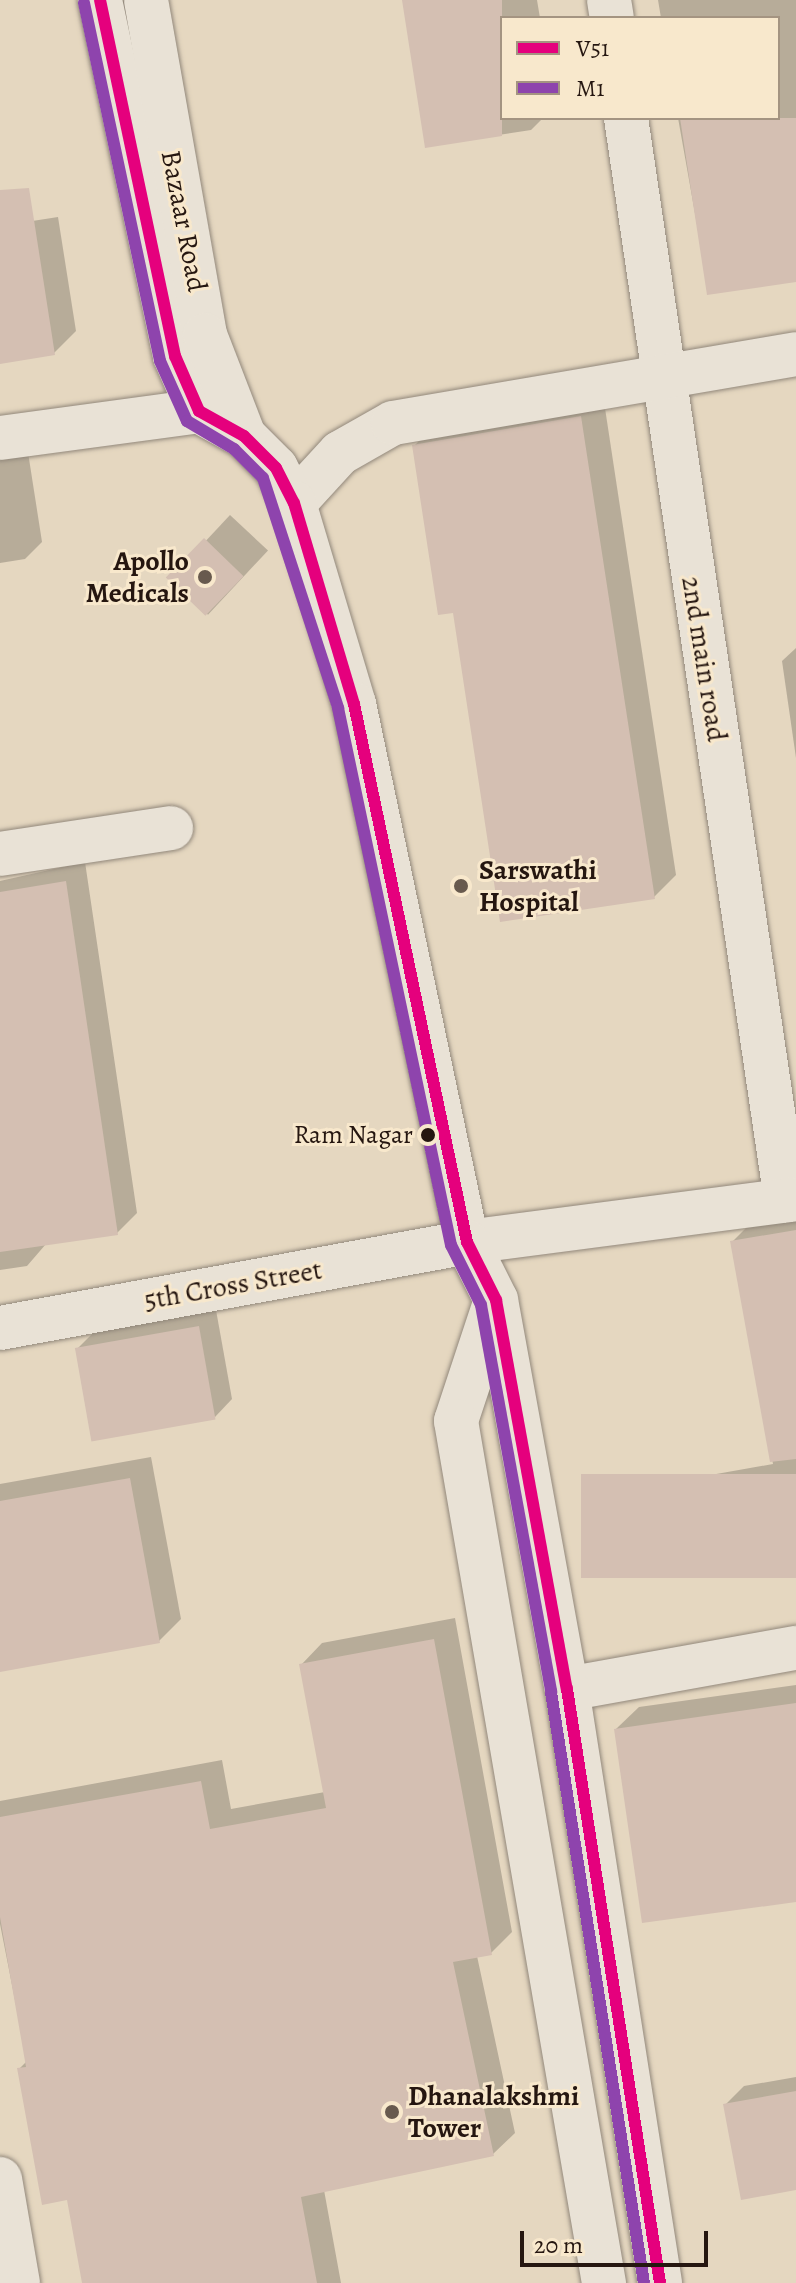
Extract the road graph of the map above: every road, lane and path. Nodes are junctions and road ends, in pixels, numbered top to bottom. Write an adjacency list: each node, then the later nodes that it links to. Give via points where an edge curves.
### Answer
1 (100, 0): 6 (main road, Bazaar Road, via 175,356)
2 (146, 0): 7 (main road, Bazaar Road, via 205,335)
3 (626, 120): 5 (main road, 2nd main road)
4 (796, 354): 5 (main road)
5 (662, 375): 9 (main road, via 393,423 340,453); 12 (main road, 2nd main road)
6 (199, 411): 7 (main road, Bazaar Road); 8 (main road)
7 (244, 436): 9 (main road, Bazaar Road, via 276,468)
8 (0, 438)
9 (294, 503): 13 (main road, Bazaar Road, via 354,704)
10 (171, 828): 11 (main road)
11 (0, 854)
12 (791, 1200): 13 (main road, 5th Cross Street)
13 (467, 1242): 14 (main road, Bazaar Road); 15 (main road, 5th Cross Street)
14 (496, 1300): 17 (main road, Bazaar Road); 20 (main road, via 456,1421)
15 (0, 1328)
16 (796, 1648): 17 (main road)
17 (567, 1689): 21 (main road, Bazaar Road)
18 (0, 2179): 19 (main road)
19 (18, 2283)
20 (604, 2283)
21 (660, 2283)

